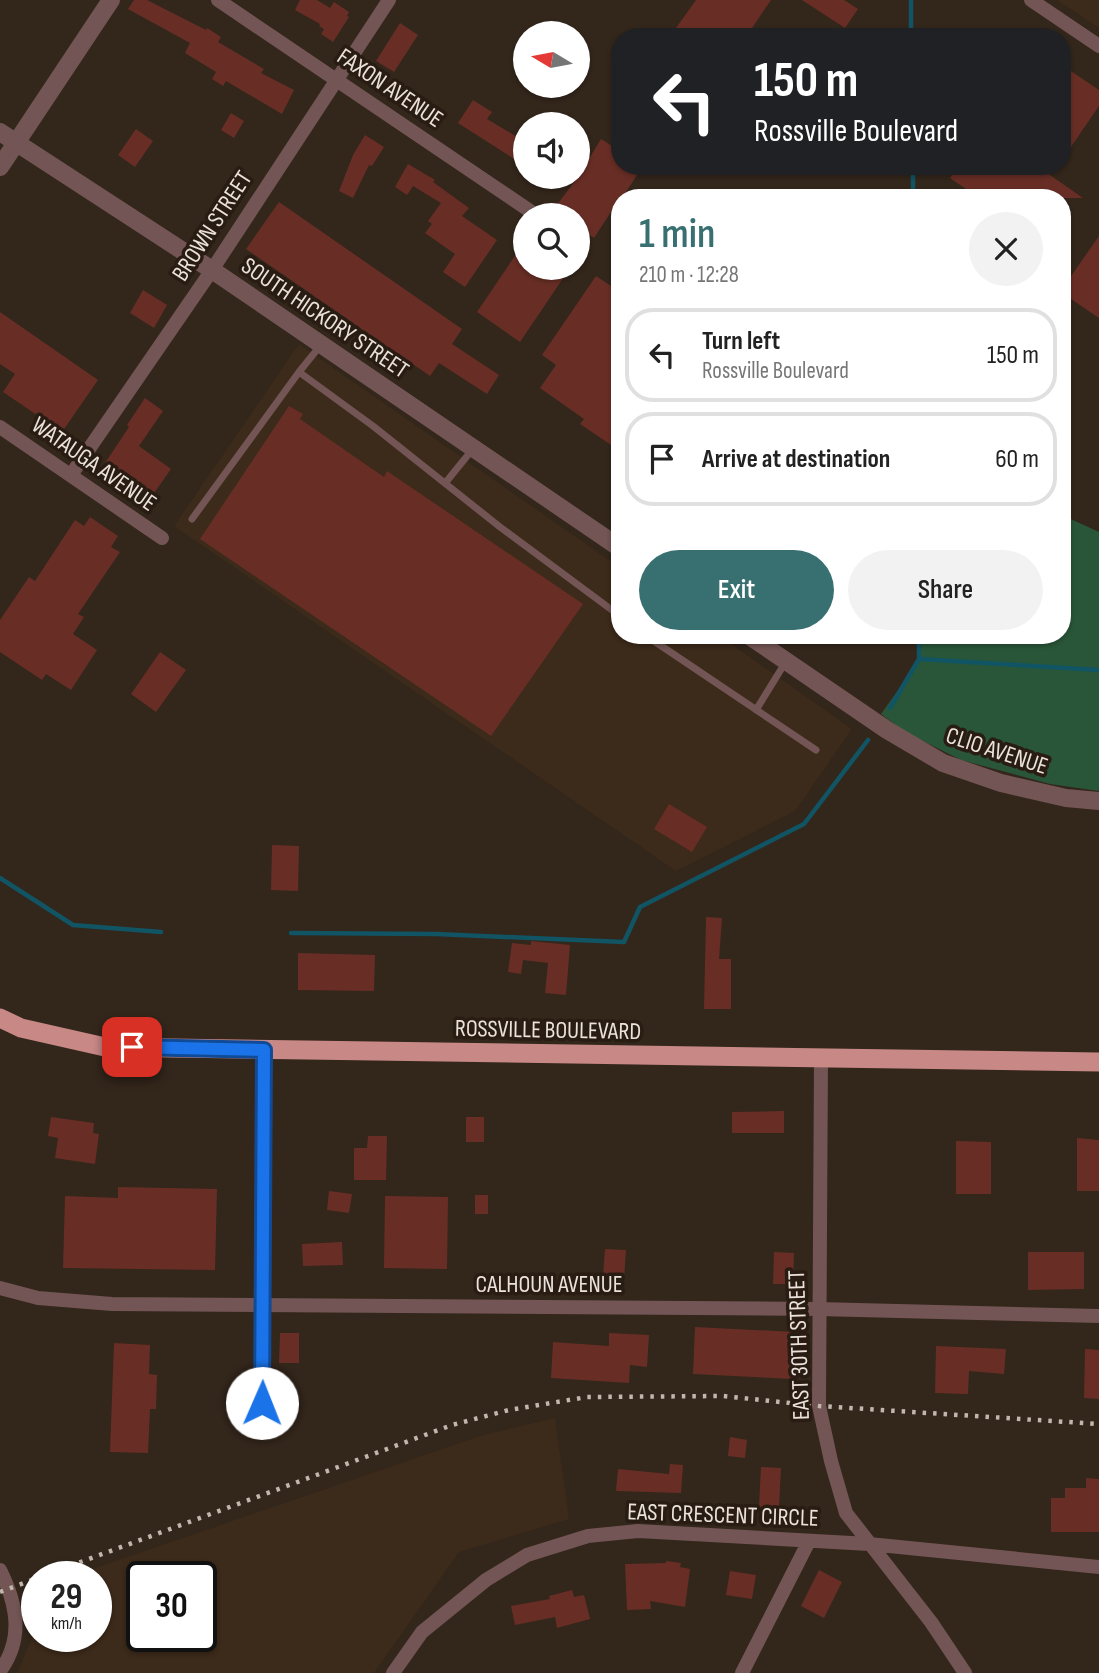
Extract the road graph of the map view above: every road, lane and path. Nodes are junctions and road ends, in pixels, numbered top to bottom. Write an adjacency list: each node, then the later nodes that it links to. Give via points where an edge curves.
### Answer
1 (111, 0): 8 (street)
2 (218, 0): 6 (street, FAXON AVENUE)
3 (389, 0): 6 (street, BROWN STREET)
4 (1031, 0): 5 (street)
5 (1099, 46)
6 (335, 78): 10 (street, FAXON AVENUE); 11 (street, BROWN STREET)
7 (0, 132): 8 (street, SOUTH HICKORY STREET)
8 (16, 142): 9 (street); 11 (street, SOUTH HICKORY STREET)
9 (0, 167)
10 (518, 203)
11 (212, 270): 12 (street, SOUTH HICKORY STREET); 16 (street, BROWN STREET)
12 (320, 345): 13 (lane); 15 (street, SOUTH HICKORY STREET)
13 (299, 372): 17 (lane); 18 (lane)
14 (0, 427): 16 (street, WATAUGA AVENUE)
15 (474, 448): 17 (lane); 20 (street, SOUTH HICKORY STREET)
16 (71, 475): 19 (street, WATAUGA AVENUE)
17 (446, 482): 21 (lane)
18 (192, 519)
19 (162, 538)
20 (611, 542)
21 (611, 609)
22 (663, 644): 25 (lane)
23 (761, 644): 24 (street)
24 (786, 662): 25 (lane); 27 (street, CLIO AVENUE, via 943,763 1001,783)
25 (756, 710): 26 (lane)
26 (816, 750)
27 (1099, 801)
28 (0, 1018): 29 (highway, ROSSVILLE BOULEVARD, via 22,1028 105,1047)
29 (264, 1050): 30 (highway, ROSSVILLE BOULEVARD); 33 (street)
30 (821, 1058): 31 (highway, ROSSVILLE BOULEVARD); 34 (street, EAST 30TH STREET)
31 (1099, 1062)
32 (0, 1288): 33 (street, CALHOUN AVENUE, via 38,1298 112,1304)
33 (264, 1306): 34 (street, CALHOUN AVENUE); 36 (street)
34 (818, 1309): 35 (street, CALHOUN AVENUE); 38 (street, EAST 30TH STREET, via 823,1428 846,1513)
35 (1099, 1316)
36 (262, 1403)
37 (808, 1541): 38 (street, EAST CRESCENT CIRCLE); 42 (street, EAST CRESCENT CIRCLE, via 638,1531 588,1536 527,1555 486,1580 422,1632); 43 (street)
38 (870, 1544): 39 (street, EAST CRESCENT CIRCLE); 44 (street, EAST 30TH STREET)
39 (1099, 1567)
40 (0, 1570): 41 (street, via 15,1613 16,1636)
41 (0, 1671)
42 (393, 1673)
43 (742, 1673)
44 (965, 1673)

